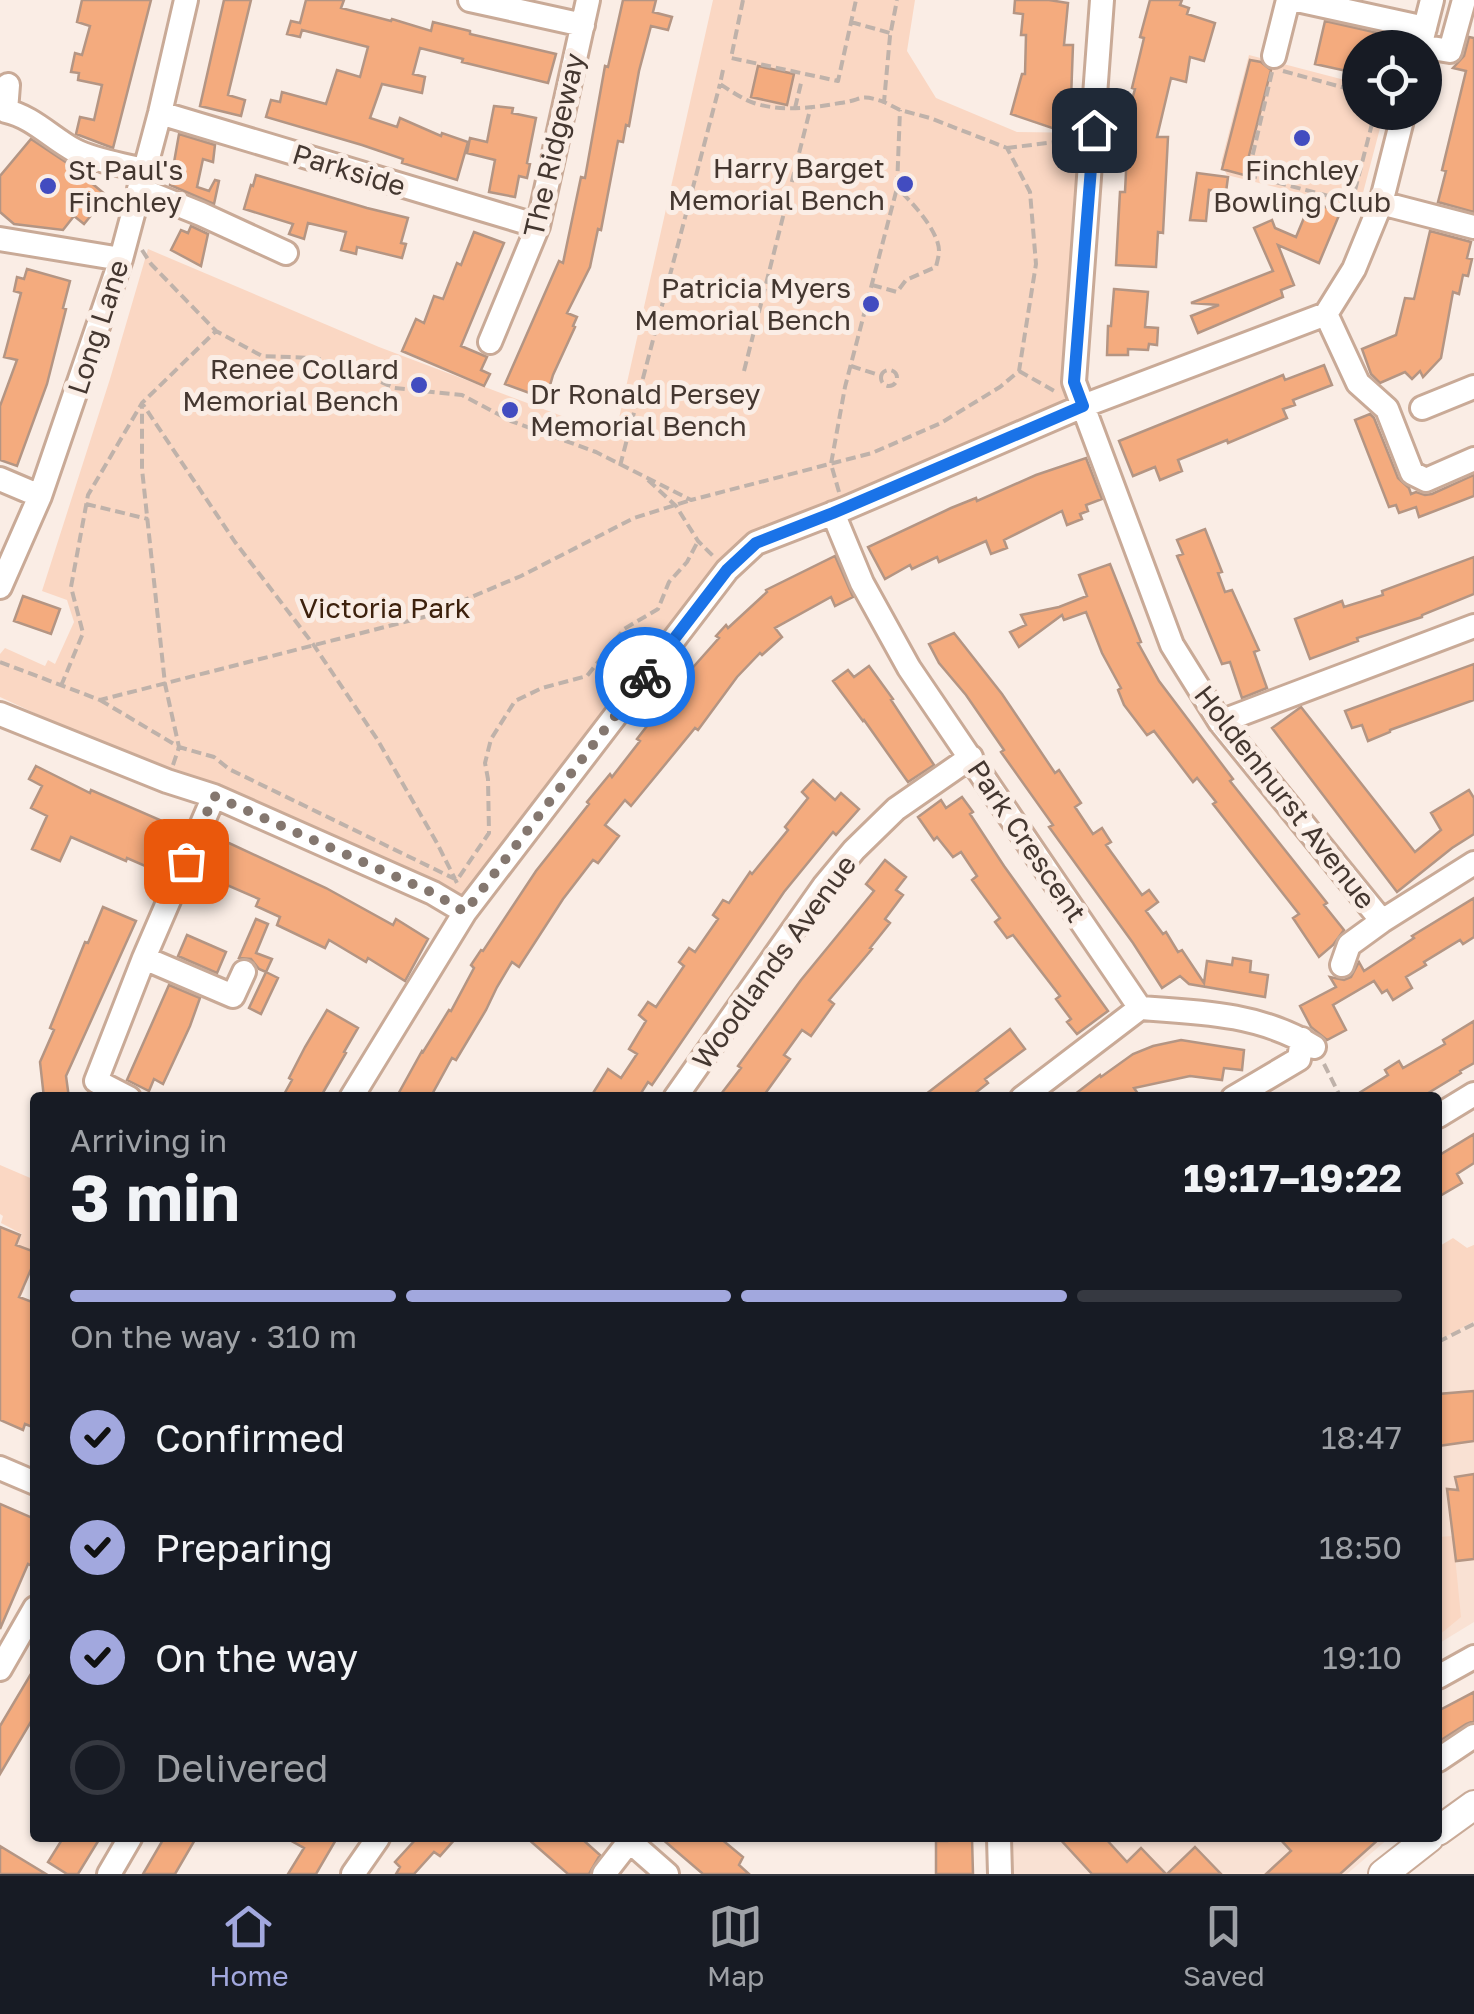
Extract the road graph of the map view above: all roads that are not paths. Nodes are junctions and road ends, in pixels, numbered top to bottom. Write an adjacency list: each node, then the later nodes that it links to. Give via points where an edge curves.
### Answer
1 (186, 0): 12 (street, Long Lane)
2 (470, 0): 9 (street)
3 (588, 0): 9 (street, The Ridgeway)
4 (1102, 0): 24 (street, Holdenhurst Avenue, via 1074,382)
5 (1288, 0): 10 (street)
6 (1297, 0): 8 (street)
7 (1462, 8): 8 (street); 8 (street, via 1450,51)
8 (1425, 19)
9 (582, 26): 16 (street, The Ridgeway)
10 (1274, 56)
11 (8, 85): 14 (street, via 6,111)
12 (160, 113): 14 (street, Long Lane); 16 (street, Parkside)
13 (1399, 130): 15 (street)
14 (141, 180): 19 (street); 20 (street, Long Lane)
15 (1380, 203): 17 (street); 21 (street, via 1354,270)
16 (538, 226): 22 (street, The Ridgeway)
17 (1474, 228)
18 (0, 239): 20 (street)
19 (286, 254)
20 (121, 259): 28 (street, Long Lane)
21 (1326, 314): 24 (street); 26 (street, via 1358,383 1387,409 1412,473 1426,480)
22 (490, 342)
23 (1474, 387): 25 (street)
24 (1083, 406): 29 (street); 33 (street, Holdenhurst Avenue, via 1172,644)
25 (1422, 408)
26 (1474, 459)
27 (0, 479): 28 (street)
28 (40, 496): 30 (street, Long Lane)
29 (838, 511): 34 (street, Park Crescent, via 862,583 909,668); 37 (street, via 756,543 727,570)
30 (0, 587)
31 (1474, 626): 33 (street)
32 (0, 714): 35 (street)
33 (1220, 722): 38 (street, Holdenhurst Avenue)
34 (971, 756): 42 (street, Park Crescent); 45 (street, Woodlands Avenue, via 896,809 854,850)
35 (214, 796): 37 (street); 39 (street)
36 (1474, 864): 38 (street, Holdenhurst Avenue)
37 (465, 912): 44 (street)
38 (1382, 921): 40 (street, via 1348,945)
39 (144, 958): 41 (street, via 233,996); 43 (street, via 96,1081)
40 (1342, 965)
41 (244, 972)
42 (1140, 1008): 46 (street); 47 (street, via 1253,1021 1308,1043 1299,1059)
43 (117, 1092)
44 (355, 1092)
45 (679, 1092)
46 (1030, 1092)
47 (1244, 1092)
48 (1474, 1094): 49 (street)
49 (1442, 1114)
50 (0, 1468): 51 (street)
51 (30, 1475)
52 (30, 1617): 54 (street)
53 (1474, 1657): 55 (street)
54 (0, 1669)
55 (1442, 1675)
56 (1474, 1736): 57 (street)
57 (1442, 1757)
58 (1474, 1804): 59 (main road)
59 (1442, 1823)
60 (128, 1842): 66 (street)
61 (375, 1842): 67 (street)
62 (627, 1842): 68 (street)
63 (632, 1842): 69 (street)
64 (1000, 1842): 70 (street)
65 (1419, 1842): 71 (main road)
66 (109, 1874)
67 (353, 1874)
68 (604, 1874)
69 (667, 1874)
70 (1000, 1874)
71 (1383, 1874)

